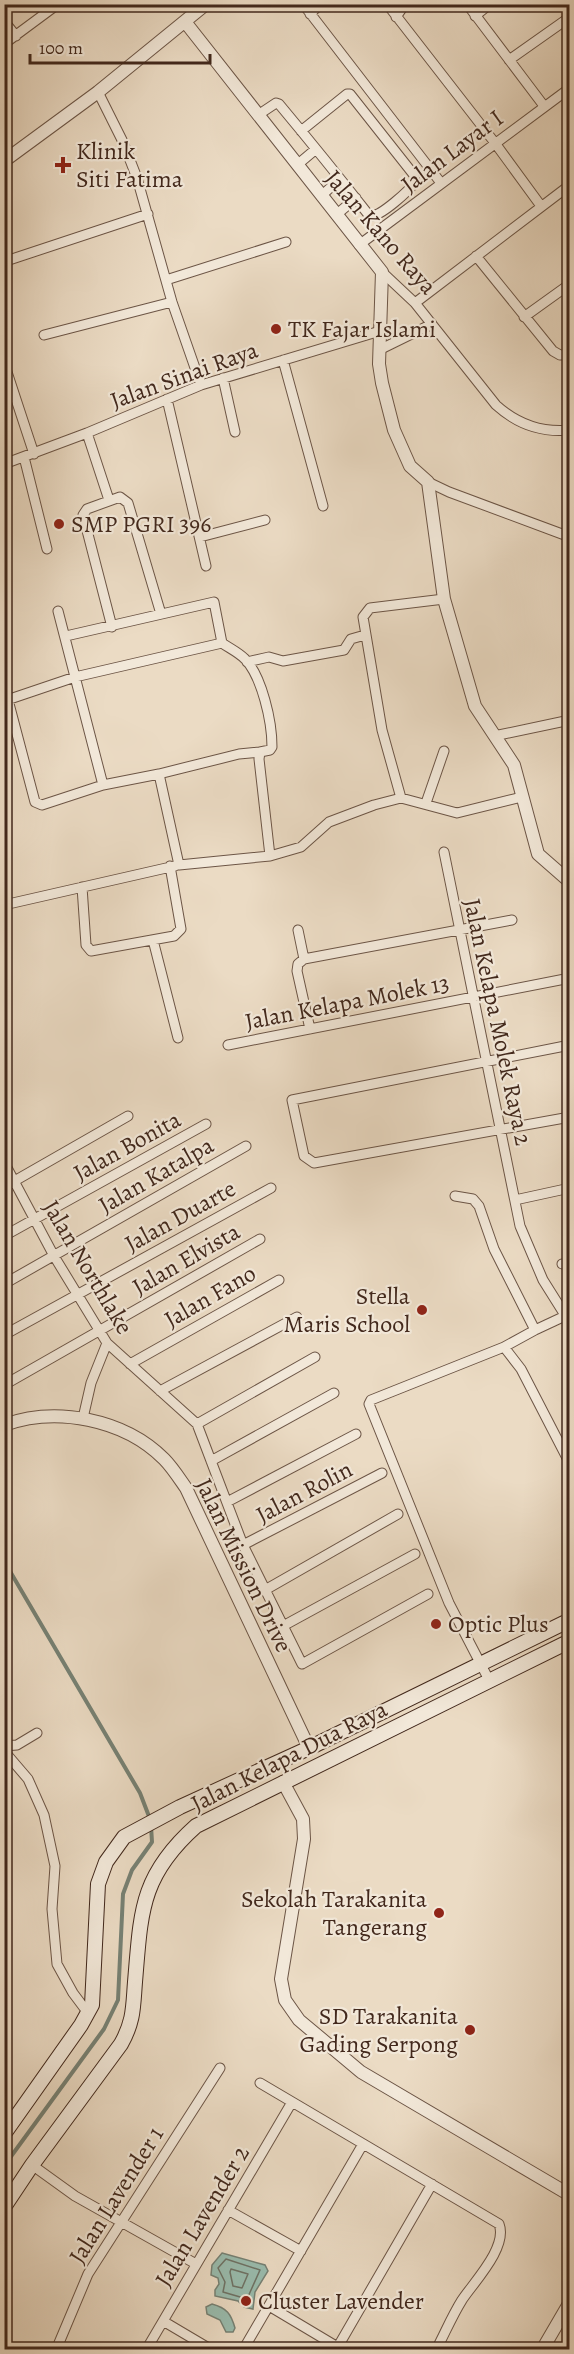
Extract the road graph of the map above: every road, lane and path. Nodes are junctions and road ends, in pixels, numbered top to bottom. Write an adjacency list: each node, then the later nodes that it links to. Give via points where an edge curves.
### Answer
1 (58, 4): 15 (street)
2 (207, 4): 14 (street)
3 (303, 4): 9 (street)
4 (320, 4): 9 (street)
5 (387, 4): 11 (street)
6 (405, 4): 11 (street)
7 (467, 4): 10 (street)
8 (490, 4): 10 (street)
9 (310, 15): 28 (street)
10 (475, 16): 17 (street)
11 (396, 17): 23 (street)
12 (570, 17): 17 (street)
13 (4, 21): 15 (street)
14 (186, 23): 19 (street); 21 (street, Jalan Kano Raya)
15 (16, 36): 16 (street)
16 (4, 44)
17 (509, 60): 20 (street)
18 (570, 88): 20 (street, Jalan Layar I)
19 (98, 92): 25 (street); 33 (street, via 123,142)
20 (544, 106): 23 (street, Jalan Layar I)
21 (258, 115): 22 (street, via 278,103); 26 (street, Jalan Kano Raya)
22 (301, 131): 24 (street); 31 (street, via 349,93 415,178 411,188 375,216 368,214)
23 (495, 143): 28 (street, Jalan Layar I); 32 (street)
24 (316, 149): 26 (street); 27 (street)
25 (4, 161)
26 (297, 165): 30 (street, Jalan Kano Raya)
27 (340, 179): 30 (street); 31 (street)
28 (441, 183): 36 (street, Jalan Layar I)
29 (570, 185): 32 (street)
30 (321, 196): 34 (street, Jalan Kano Raya)
31 (356, 198): 34 (street)
32 (541, 206): 37 (street)
33 (148, 214): 38 (street); 40 (street)
34 (336, 215): 36 (street, Jalan Kano Raya)
35 (286, 242): 40 (street)
36 (359, 246): 39 (street, Jalan Kano Raya)
37 (476, 256): 43 (street); 44 (street)
38 (5, 260)
39 (382, 272): 43 (street, Jalan Kano Raya); 46 (street)
40 (166, 280): 42 (street)
41 (570, 284): 44 (street)
42 (172, 302): 47 (street); 53 (street)
43 (415, 303): 45 (street, Jalan Kano Raya)
44 (524, 317): 49 (street, via 553,351)
45 (432, 324): 48 (street); 55 (street, Jalan Kano Raya, via 507,415 534,428)
46 (380, 331): 48 (street); 50 (street, Jalan Sinai Raya)
47 (44, 335)
48 (379, 350): 60 (street, via 381,383 394,430 410,466)
49 (570, 355)
50 (283, 360): 52 (street, Jalan Sinai Raya); 62 (street)
51 (4, 363): 58 (street)
52 (224, 378): 53 (street, Jalan Sinai Raya); 56 (street)
53 (201, 385): 54 (street, Jalan Sinai Raya)
54 (167, 399): 57 (street, Jalan Sinai Raya); 64 (street)
55 (570, 430)
56 (235, 432)
57 (87, 433): 58 (street, Jalan Sinai Raya); 61 (street)
58 (29, 455): 59 (street, Jalan Sinai Raya); 66 (street)
59 (4, 464)
60 (428, 482): 65 (street); 68 (street)
61 (109, 500): 70 (street, via 120,497 128,503); 71 (street, via 87,509 83,515)
62 (323, 506)
63 (265, 520): 64 (street)
64 (200, 537): 67 (street)
65 (570, 537)
66 (47, 549)
67 (206, 566)
68 (444, 599): 72 (street, via 367,609 363,617); 79 (street, via 475,706)
69 (58, 611): 73 (street)
70 (161, 614): 71 (street); 74 (street, via 214,602)
71 (112, 627): 73 (street)
72 (365, 635): 75 (street, via 351,639 344,650 283,661 269,657); 85 (street, via 382,730)
73 (66, 636): 76 (street)
74 (222, 643): 75 (street); 76 (street)
75 (248, 662): 81 (street, via 257,676 272,733 272,749)
76 (75, 677): 77 (street); 83 (street)
77 (6, 700): 83 (street, via 35,802 42,805)
78 (570, 720): 79 (street)
79 (494, 736): 84 (street, via 514,765)
80 (444, 751): 86 (street)
81 (260, 752): 82 (street, via 239,753); 88 (street)
82 (159, 774): 83 (street); 89 (street)
83 (103, 785)
84 (522, 797): 86 (street, via 457,813); 90 (street, via 538,854)
85 (401, 798): 86 (street); 88 (street, via 329,822 305,845)
86 (426, 803)
87 (444, 852): 95 (street, Jalan Kelapa Molek Raya 2)
88 (270, 856): 89 (street)
89 (174, 866): 91 (street); 96 (street, via 180,930 174,936)
90 (570, 882)
91 (82, 887): 92 (street); 96 (street, via 89,950)
92 (4, 905)
93 (512, 920): 95 (street)
94 (298, 930): 97 (street)
95 (460, 930): 97 (street); 99 (street, Jalan Kelapa Molek Raya 2)
96 (153, 940): 101 (street)
97 (304, 959): 100 (street, via 297,971)
98 (570, 978): 99 (street, Jalan Kelapa Molek 13)
99 (474, 997): 100 (street, Jalan Kelapa Molek 13); 104 (street, Jalan Kelapa Molek Raya 2)
100 (310, 1029): 102 (street, Jalan Kelapa Molek 13)
101 (178, 1038)
102 (228, 1045)
103 (570, 1045): 104 (street)
104 (487, 1063): 108 (street, Jalan Kelapa Molek Raya 2); 108 (street, via 292,1100 304,1156 314,1163)
105 (128, 1116): 111 (street)
106 (570, 1117): 108 (street)
107 (206, 1124): 117 (street, Jalan Bonita)
108 (501, 1131): 116 (street, Jalan Kelapa Molek Raya 2)
109 (246, 1146): 120 (street, Jalan Katalpa)
110 (4, 1162): 111 (street, Jalan Northlake)
111 (15, 1181): 112 (street); 117 (street, Jalan Northlake)
112 (4, 1187)
113 (271, 1188): 123 (street, Jalan Duarte)
114 (570, 1188): 116 (street)
115 (455, 1196): 126 (street, via 473,1199 479,1206 494,1249)
116 (515, 1200): 125 (street, Jalan Kelapa Molek Raya 2, via 520,1226 543,1280)
117 (35, 1220): 118 (street, Jalan Bonita); 120 (street, Jalan Northlake)
118 (4, 1236)
119 (260, 1239): 127 (street, Jalan Elvista)
120 (54, 1256): 122 (street, Jalan Katalpa); 123 (street, Jalan Northlake)
121 (279, 1280): 132 (street, Jalan Fano)
122 (4, 1284)
123 (78, 1295): 127 (street, Jalan Northlake); 128 (street, Jalan Duarte)
124 (297, 1317): 134 (street)
125 (567, 1319): 126 (street)
126 (535, 1330): 130 (street)
127 (100, 1332): 129 (street, Jalan Northlake); 133 (street, Jalan Elvista)
128 (4, 1335)
129 (107, 1343): 132 (street, Jalan Northlake); 136 (street, via 91,1383)
130 (504, 1347): 140 (street, via 521,1369); 152 (street, via 399,1388 369,1404 449,1603)
131 (315, 1357): 137 (street)
132 (130, 1364): 134 (street, Jalan Northlake)
133 (4, 1385)
134 (160, 1391): 137 (street, Jalan Northlake)
135 (334, 1394): 141 (street)
136 (83, 1418): 138 (street, Jalan Mission Drive, via 40,1417); 156 (street, Jalan Mission Drive, via 139,1440 164,1458 186,1488)
137 (197, 1424): 141 (street, Jalan Northlake)
138 (4, 1425)
139 (357, 1434): 143 (street)
140 (567, 1458)
141 (211, 1461): 143 (street, Jalan Northlake)
142 (382, 1473): 145 (street, Jalan Rolin)
143 (227, 1502): 145 (street, Jalan Northlake)
144 (398, 1514): 147 (street)
145 (243, 1545): 147 (street, Jalan Northlake)
146 (415, 1554): 150 (street)
147 (265, 1590): 150 (street, Jalan Northlake)
148 (428, 1594): 150 (street, Jalan Northlake, via 302,1664)
149 (570, 1620): 152 (main road, Jalan Kelapa Dua Raya)
150 (283, 1626)
151 (570, 1641): 153 (main road, Jalan Kelapa Dua Raya)
152 (480, 1664): 153 (street); 156 (main road, Jalan Kelapa Dua Raya)
153 (489, 1680): 158 (main road, Jalan Kelapa Dua Raya)
154 (37, 1733): 155 (street, via 17,1745)
155 (4, 1746)
156 (309, 1748): 159 (main road, Jalan Kelapa Dua Raya)
157 (4, 1751): 161 (street, via 27,1779 44,1815 55,1866 52,1910 57,1964)
158 (283, 1782): 160 (main road, Jalan Kelapa Dua Raya); 169 (street, via 303,1819 304,1839 281,1979 285,2000 299,2020 361,2072)
159 (183, 1805): 160 (main road); 161 (main road, Jalan Kelapa Dua Raya, via 124,1837 106,1862 99,1884 92,2005)
160 (196, 1826): 167 (main road, Jalan Kelapa Dua Raya, via 176,1844 145,1895 131,2026)
161 (88, 2013): 165 (main road, Jalan Kelapa Dua Raya)
162 (220, 2068): 172 (street, Jalan Lavender 1)
163 (260, 2083): 164 (street)
164 (292, 2102): 166 (street); 171 (street, Jalan Lavender 2)
165 (4, 2134)
166 (363, 2144): 168 (street); 173 (street)
167 (32, 2165): 170 (main road, Jalan Kelapa Dua Raya); 172 (street)
168 (432, 2184): 182 (street); 183 (street, via 499,2224 502,2231 480,2278 462,2300)
169 (570, 2195)
170 (4, 2208)
171 (228, 2210): 173 (street); 174 (street, Jalan Lavender 2)
172 (120, 2222): 174 (street); 178 (street, Jalan Lavender 1, via 88,2274)
173 (301, 2251): 176 (street)
174 (196, 2264): 177 (street, Jalan Lavender 2)
175 (570, 2302): 184 (street)
176 (268, 2306): 181 (street); 182 (street)
177 (163, 2321): 179 (street, Jalan Lavender 2); 180 (street)
178 (56, 2349)
179 (146, 2349)
180 (212, 2349)
181 (243, 2349)
182 (338, 2349)
183 (436, 2349)
184 (542, 2349)

